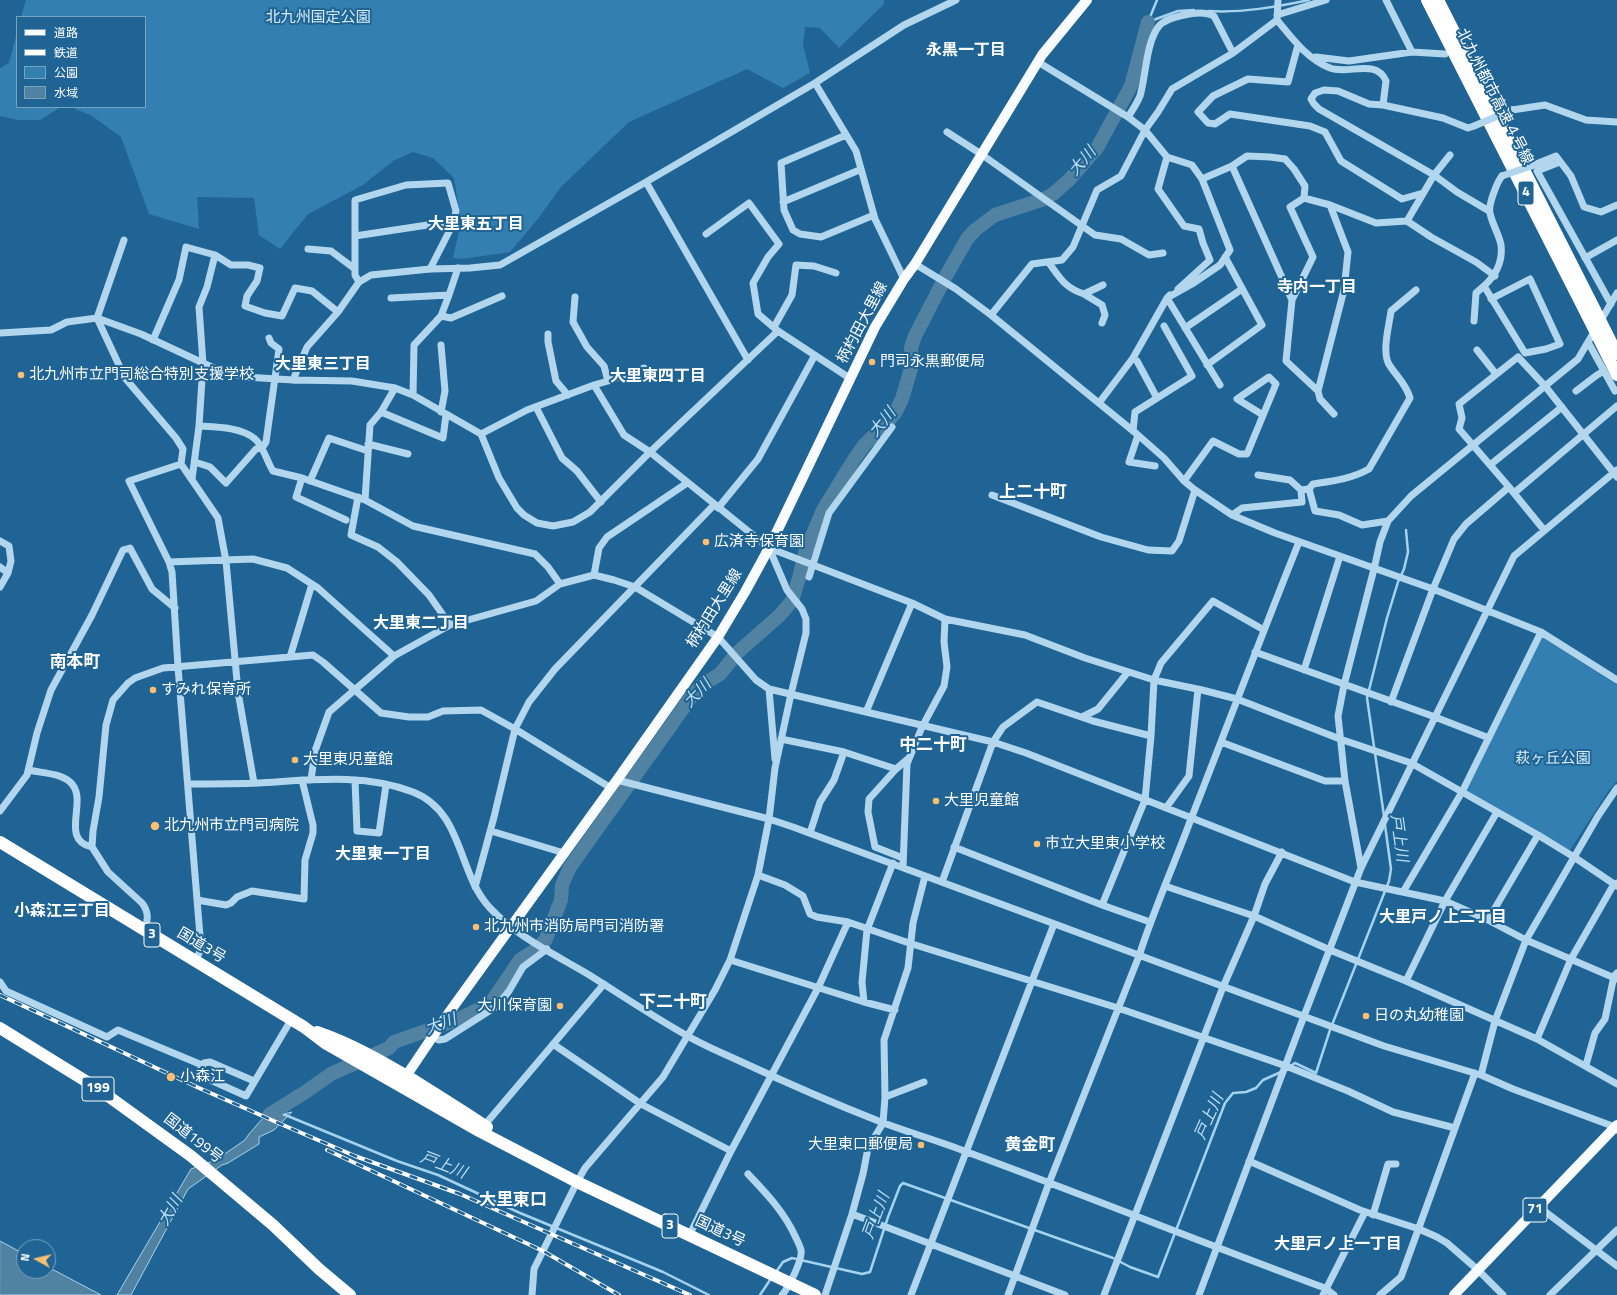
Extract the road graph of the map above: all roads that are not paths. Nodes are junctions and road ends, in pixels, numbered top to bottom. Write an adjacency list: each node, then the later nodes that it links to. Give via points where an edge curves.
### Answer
1 (956, 0): 16 (street, via 904,25)
2 (1086, 0): 14 (main road, 柄杓田大里線)
3 (1278, 0): 8 (street)
4 (1326, 0): 8 (street)
5 (1386, 0): 10 (street)
6 (1428, 0): 15 (highway, 北九州都市高速４号線 / 4)
7 (1438, 0): 15 (highway, 北九州都市高速４号線 / 4)
8 (1277, 17): 9 (street); 11 (street)
9 (1298, 45): 13 (street); 32 (street, via 1288,82 1248,79 1213,96 1198,112 1208,124 1215,124 1230,114 1310,126 1325,132 1341,161 1402,199)
10 (1412, 52): 12 (street); 13 (street, via 1349,61)
11 (1233, 53): 18 (street, via 1214,16 1188,14 1168,20 1160,25 1156,32 1150,47 1139,97); 20 (street, via 1172,89)
12 (1445, 54)
13 (1308, 55): 17 (street, via 1330,68 1362,68 1380,72 1386,81)
14 (1038, 62): 18 (street); 23 (main road, 柄杓田大里線)
15 (1467, 69): 75 (highway, 北九州都市高速４号線 / 4)
16 (815, 83): 22 (street); 31 (street)
17 (1383, 105): 19 (street, bridge, via 1443,118 1468,128 1512,110 1545,105 1586,120); 29 (street, via 1369,104 1338,91 1324,90 1314,93 1311,99 1319,109)
18 (1128, 117): 20 (street)
19 (1617, 122)
20 (1145, 130): 25 (street); 41 (street, via 1121,176 1097,190)
21 (948, 132): 23 (street)
22 (846, 134): 34 (street, via 781,163); 38 (street, via 856,151)
23 (981, 154): 41 (street); 52 (main road, 柄杓田大里線)
24 (1450, 155): 29 (street)
25 (1166, 157): 30 (street, via 1192,165); 70 (street, via 1158,189 1184,226 1199,229 1210,260)
26 (1560, 162): 36 (street, via 1571,176 1584,207 1601,212); 37 (street, bridge, via 1556,156 1502,176 1498,181); 50 (street, via 1537,171)
27 (1232, 166): 30 (street); 33 (street, via 1247,156 1285,159 1305,186); 72 (street)
28 (857, 171): 34 (street)
29 (1434, 175): 32 (street); 37 (street)
30 (1202, 179): 49 (street, via 1230,250)
31 (646, 182): 53 (street, via 500,265); 95 (street)
32 (1423, 193): 40 (street)
33 (1304, 198): 35 (street); 72 (street, via 1290,207 1313,257)
34 (783, 202): 38 (street, via 793,230 800,234 821,237)
35 (1330, 205): 40 (street, via 1376,223); 111 (street, via 1348,252 1344,290)
36 (1617, 205)
37 (1490, 211): 57 (street, via 1501,245 1500,262)
38 (874, 215): 58 (street)
39 (454, 220): 43 (street); 43 (street, via 456,211 448,182 406,185 355,200); 55 (street)
40 (1407, 221): 57 (street)
41 (1081, 226): 47 (street, via 1095,235 1121,239 1149,255); 51 (street, via 1074,247 1062,260)
42 (706, 234): 83 (street, via 749,203 779,244 753,283 758,314)
43 (355, 236): 54 (street)
44 (124, 240): 78 (street)
45 (1617, 240): 50 (street)
46 (308, 249): 54 (street, via 331,251)
47 (1163, 253)
48 (215, 255): 74 (street, via 231,265 260,268 257,281 247,296 246,306 282,316 295,288 312,291); 88 (street, via 186,247 179,280); 97 (street, via 208,287 199,307)
49 (1225, 257): 62 (street); 70 (street, via 1220,266)
50 (1585, 258): 73 (street)
51 (1049, 263): 65 (street, via 1072,290); 76 (street, via 1032,264)
52 (915, 264): 58 (main road, 柄杓田大里線); 76 (street, via 956,289)
53 (458, 268): 55 (street); 66 (street)
54 (355, 269): 59 (street)
55 (430, 269): 59 (street, via 371,275)
56 (836, 273): 83 (street, via 814,266 796,265 792,295)
57 (1495, 276): 61 (street)
58 (904, 279): 104 (main road, 柄杓田大里線, via 875,327)
59 (359, 282): 74 (street)
60 (1103, 284): 65 (street)
61 (1484, 286): 71 (street); 79 (street, via 1476,293)
62 (1242, 289): 82 (street); 98 (street, via 1262,325)
63 (1416, 290): 149 (street, via 1391,311 1385,349 1388,365 1408,389 1410,398 1369,470 1336,481 1314,484)
64 (1617, 293): 73 (street)
65 (1084, 294): 80 (street, via 1102,305 1105,315)
66 (449, 295): 69 (street); 77 (street)
67 (502, 296): 77 (street, via 451,318)
68 (574, 297): 106 (street, via 573,322 587,346 604,366)
69 (391, 298)
70 (1167, 298): 82 (street); 117 (street, via 1133,358)
71 (1491, 299): 71 (street, via 1525,354 1560,344 1530,279)
72 (1292, 300): 111 (street, via 1286,361)
73 (1611, 304): 89 (street)
74 (338, 312): 105 (street, via 307,347)
75 (1591, 313): 86 (highway, 4, bridge); 102 (highway, 4, bridge)
76 (991, 315): 117 (street)
77 (441, 316): 114 (street, via 414,345)
78 (97, 318): 84 (street, via 67,322 51,330); 88 (street); 137 (street, via 125,378 183,449)
79 (1474, 321)
80 (1102, 324)
81 (1164, 326): 116 (street, via 1192,376)
82 (1185, 328): 98 (street)
83 (776, 329): 94 (street); 95 (street)
84 (0, 333)
85 (548, 334): 115 (street, via 556,382)
86 (1609, 337): 91 (highway, bridge); 93 (highway, 4, bridge)
87 (269, 338): 103 (street, via 279,349)
88 (153, 340): 97 (street)
89 (1588, 342): 100 (street); 109 (street, via 1578,359)
90 (441, 345): 122 (street)
91 (1617, 349)
92 (1477, 350): 101 (street)
93 (1617, 354)
94 (815, 355): 104 (street); 154 (street, via 758,459)
95 (748, 360): 134 (street)
96 (1137, 360): 116 (street)
97 (203, 364): 103 (street, via 246,377); 125 (street)
98 (1207, 365): 107 (street)
99 (644, 368): 106 (street)
100 (1604, 371): 112 (street); 113 (street)
101 (1496, 374): 109 (street, via 1518,356); 131 (street, via 1459,404 1462,418 1459,429)
102 (1617, 375)
103 (275, 379): 105 (street); 132 (street, via 266,442)
104 (851, 379): 161 (main road, 柄杓田大里線)
105 (293, 380): 110 (street, via 352,381)
106 (608, 381): 108 (street)
107 (1220, 385)
108 (594, 386): 115 (street); 134 (street, via 624,435)
109 (1545, 386): 120 (street); 131 (street)
110 (395, 388): 114 (street); 121 (street)
111 (1318, 391): 123 (street, via 1320,399)
112 (1576, 391)
113 (1615, 391)
114 (413, 395): 122 (street)
115 (568, 395): 119 (street)
116 (1157, 398): 127 (street, via 1135,412)
117 (1098, 403): 127 (street)
118 (1617, 406): 129 (street)
119 (536, 407): 128 (street); 153 (street, via 562,458 577,471)
120 (1562, 408): 129 (street); 138 (street)
121 (381, 412): 122 (street, via 443,438); 130 (street, via 370,425)
122 (444, 413): 128 (street)
123 (1334, 414)
124 (1263, 415): 124 (street, via 1276,384 1270,377 1237,399); 145 (street, via 1247,454 1239,454 1213,441)
125 (198, 426): 132 (street, via 232,428 255,438); 136 (street)
126 (892, 427): 165 (street, via 829,513)
127 (1136, 433): 139 (street, via 1129,462); 145 (street, via 1164,458)
128 (481, 434): 153 (street, via 499,478 517,508 537,523 553,526 573,522)
129 (1583, 434): 140 (street); 150 (street)
130 (368, 444): 133 (street); 135 (street)
131 (1473, 444): 138 (street); 157 (street, via 1411,496)
132 (262, 448): 136 (street, via 256,449 226,484 210,467); 142 (street, via 273,471)
133 (368, 452): 144 (street, via 329,438); 152 (street)
134 (650, 452): 146 (street); 153 (street)
135 (408, 454)
136 (195, 462): 143 (street)
137 (182, 464): 143 (street); 164 (street, via 129,481)
138 (1490, 465): 147 (street)
139 (1155, 466)
140 (1616, 473): 158 (street)
141 (1258, 475): 149 (street, via 1290,480)
142 (302, 478): 144 (street); 156 (street, via 296,497)
143 (192, 479): 163 (street, via 218,518)
144 (310, 481): 152 (street)
145 (1184, 481): 148 (street)
146 (686, 483): 154 (street); 169 (street, via 607,537 599,548)
147 (1509, 487): 150 (street); 175 (street, via 1466,524 1454,539)
148 (1195, 490): 151 (street, via 1179,541 1172,551 1148,550 1101,537); 155 (street)
149 (1305, 490): 155 (street, via 1302,502 1242,508); 157 (street, via 1314,511 1362,525)
150 (1514, 493): 158 (street)
151 (992, 495)
152 (362, 499): 172 (street, via 413,526 536,554); 180 (street, via 351,535 378,547 397,562 429,595)
153 (601, 502)
154 (716, 507): 161 (street); 174 (street)
155 (1232, 515): 160 (street)
156 (346, 520)
157 (1388, 521): 167 (street)
158 (1544, 530): 178 (street, via 1514,556)
159 (0, 541): 168 (street, via 10,546 11,561)
160 (1299, 542): 162 (street); 181 (street)
161 (769, 548): 165 (street); 183 (main road, 柄杓田大里線); 197 (street, via 786,590 802,609 806,619 806,633)
162 (1340, 556): 167 (street); 189 (street)
163 (226, 561): 164 (street); 171 (street, via 253,559 287,568); 187 (street)
164 (169, 562): 177 (street)
165 (812, 565): 170 (street); 176 (street)
166 (0, 567): 168 (street)
167 (1374, 569): 175 (street); 193 (street)
168 (8, 573): 173 (street)
169 (594, 575): 172 (street); 174 (street)
170 (809, 577)
171 (312, 584): 185 (street); 186 (street)
172 (560, 584): 180 (street, via 536,601)
173 (0, 586)
174 (635, 587): 183 (street); 204 (street, via 555,669 529,702)
175 (1433, 589): 178 (street); 199 (street)
176 (912, 603): 179 (street); 200 (street)
177 (175, 608): 188 (street); 216 (street, via 152,589 130,548 123,550 92,615 51,690 37,733)
178 (1488, 611): 182 (street); 202 (street)
179 (945, 619): 190 (street, via 1025,635); 203 (street, via 946,679)
180 (450, 626): 185 (street)
181 (1264, 630): 184 (street); 191 (street, via 1213,602 1161,663)
182 (1541, 632): 192 (street); 207 (street)
183 (718, 637): 194 (street, via 756,680); 223 (main road, 柄杓田大里線)
184 (1255, 652): 189 (street); 198 (street)
185 (394, 656): 196 (street)
186 (290, 657): 187 (street); 196 (street, via 313,655)
187 (236, 662): 188 (street); 221 (street, via 238,692)
188 (178, 666): 222 (street); 237 (street, via 163,668 135,678 112,700 106,725)
189 (1304, 670): 193 (street)
190 (1128, 672): 191 (street); 201 (street, via 1098,709)
191 (1154, 680): 195 (street); 205 (street)
192 (1617, 680)
193 (1344, 685): 199 (street); 206 (street, via 1338,716)
194 (769, 689): 197 (street); 214 (street)
195 (1198, 689): 198 (street); 228 (street, via 1189,776)
196 (356, 690): 204 (street, via 381,713 428,717 443,711 481,710); 218 (street, via 329,712 315,751)
197 (791, 694): 200 (street); 208 (street)
198 (1237, 699): 206 (street); 210 (street)
199 (1391, 702): 202 (street)
200 (866, 712): 203 (street)
201 (1082, 717): 205 (street); 209 (street, via 1037,702 1002,727)
202 (1435, 717): 207 (street); 213 (street)
203 (922, 726): 209 (street); 212 (street)
204 (515, 729): 223 (street); 233 (street)
205 (1151, 736): 227 (street)
206 (1340, 738): 213 (street); 220 (street)
207 (1489, 738): 226 (street)
208 (781, 739): 211 (street); 214 (street)
209 (993, 742): 227 (street); 238 (street)
210 (1221, 742): 220 (street, via 1325,781); 232 (street)
211 (844, 752): 215 (street); 234 (street, via 834,780 820,802)
212 (909, 758): 215 (street); 242 (street)
213 (1412, 763): 226 (street); 245 (street)
214 (775, 768): 231 (street)
215 (896, 769): 242 (street, via 870,799 868,812 875,847)
216 (29, 770): 229 (street); 237 (street, via 63,778 71,783 77,797 76,837 85,845)
217 (302, 780): 218 (street); 221 (street); 254 (street, via 313,825 305,860 304,899 252,891 226,904)
218 (311, 780): 219 (street)
219 (355, 780): 224 (street); 224 (street, via 357,831 378,833)
220 (1346, 781): 245 (street)
221 (254, 783): 222 (street)
222 (188, 784): 254 (street)
223 (614, 784): 231 (street); 240 (main road, 柄杓田大里線)
224 (386, 785): 252 (street, via 421,795 444,816 453,830)
225 (1617, 788): 241 (street)
226 (1462, 792): 230 (street); 253 (street)
227 (1145, 800): 228 (street); 256 (street)
228 (1166, 808): 232 (street)
229 (0, 811)
230 (1497, 812): 235 (street); 255 (street)
231 (769, 819): 234 (street); 246 (street)
232 (1192, 819): 239 (street); 251 (street)
233 (490, 832): 240 (street); 252 (street)
234 (810, 833): 243 (street)
235 (1538, 835): 241 (street); 258 (street)
236 (0, 842): 263 (highway, 国道3号 / 3)
237 (92, 846): 263 (street, via 108,872 145,907 148,916)
238 (954, 847): 248 (street); 256 (street)
239 (1282, 852): 249 (street); 257 (street, via 1265,884)
240 (564, 853): 262 (main road, 柄杓田大里線)
241 (1574, 857): 250 (street); 265 (street)
242 (903, 858): 244 (street)
243 (893, 863): 244 (street); 264 (street)
244 (903, 868): 247 (street)
245 (1361, 868): 249 (street)
246 (758, 875): 259 (street, via 785,885 803,896 810,914); 271 (street)
247 (925, 876): 248 (street); 266 (street)
248 (942, 882): 261 (street)
249 (1355, 882): 253 (street); 268 (street)
250 (1616, 885): 270 (street)
251 (1165, 886): 257 (street); 260 (street)
252 (475, 887): 262 (street, via 492,910)
253 (1403, 892): 255 (street)
254 (197, 900): 272 (street, via 201,948)
255 (1445, 901): 258 (street); 275 (street)
256 (1102, 905): 260 (street)
257 (1254, 916): 268 (street); 278 (street)
258 (1488, 920): 265 (street)
259 (848, 922): 264 (street); 279 (street)
260 (1150, 922): 269 (street)
261 (1054, 924): 269 (street); 274 (street)
262 (511, 926): 267 (street); 289 (main road, 柄杓田大里線)
263 (145, 930): 272 (highway, 国道3号 / 3)
264 (867, 930): 266 (street); 280 (street, via 862,982)
265 (1526, 940): 270 (street); 285 (street)
266 (909, 944): 274 (street); 282 (street, via 908,968)
267 (546, 949): 277 (street); 289 (street, via 523,967 497,1006 445,1039)
268 (1330, 950): 275 (street); 283 (street)
269 (1139, 956): 278 (street); 281 (street)
270 (1571, 959): 273 (street); 291 (street)
271 (730, 960): 279 (street); 288 (street)
272 (196, 961): 284 (highway, 国道3号 / 3)
273 (1616, 976): 294 (street, via 1605,1019 1595,1033)
274 (1031, 981): 281 (street); 309 (street)
275 (1406, 981): 285 (street)
276 (0, 982): 293 (street, via 6,991 107,1037 118,1030)
277 (604, 984): 288 (street); 292 (street)
278 (1223, 987): 283 (street); 290 (street)
279 (818, 988): 280 (street); 297 (street)
280 (864, 1002): 282 (street)
281 (1118, 1008): 290 (street); 314 (street)
282 (895, 1010): 302 (street, via 884,1040)
283 (1304, 1016): 295 (street); 296 (street, via 1384,1046)
284 (291, 1020): 286 (highway, 国道3号 / 3); 298 (street)
285 (1495, 1021): 291 (street); 296 (street)
286 (304, 1027): 299 (highway, 国道3号 / 3, via 325,1043 375,1071); 299 (highway, 国道3号 / 3, via 338,1039 368,1054 387,1065)
287 (0, 1028): 331 (highway, 国道199号 / 199, via 97,1088 191,1156 273,1225)
288 (688, 1036): 297 (street); 303 (street, via 663,1077)
289 (432, 1037): 299 (main road, 柄杓田大里線)
290 (1203, 1037): 295 (street); 318 (street)
291 (1537, 1039): 294 (street)
292 (553, 1044): 303 (street); 306 (street)
293 (202, 1065): 298 (street, via 210,1062); 298 (street, via 203,1076 246,1096)
294 (1586, 1065): 301 (street)
295 (1286, 1066): 307 (street, via 1393,1112); 310 (street)
296 (1478, 1074): 305 (street); 307 (street)
297 (772, 1076): 304 (street); 308 (street)
298 (254, 1081)
299 (403, 1081): 306 (highway, 国道3号 / 3)
300 (924, 1082): 302 (street)
301 (1617, 1084)
302 (886, 1097): 304 (street)
303 (641, 1104): 308 (street); 313 (street)
304 (883, 1123): 309 (street); 317 (street, via 868,1148)
305 (1616, 1127): 315 (main road, 71)
306 (482, 1128): 313 (highway, 国道3号 / 3, via 527,1156)
307 (1455, 1128): 320 (street)
308 (731, 1151): 322 (street)
309 (966, 1151): 314 (street); 323 (street)
310 (1249, 1161): 316 (street); 324 (street)
311 (1396, 1164): 319 (street, via 1388,1164)
312 (748, 1174): 329 (street, via 789,1222 801,1250)
313 (577, 1182): 322 (highway, 国道3号 / 3); 332 (street, via 534,1269)
314 (1049, 1183): 318 (street); 328 (street)
315 (1539, 1206): 325 (street); 327 (main road, 71)
316 (1365, 1212): 319 (street); 330 (street)
317 (852, 1214): 323 (street); 335 (street)
318 (1134, 1215): 324 (street); 339 (street)
319 (1374, 1215): 320 (street)
320 (1419, 1229): 327 (street, via 1446,1243); 342 (street, via 1401,1277)
321 (1617, 1230): 325 (street)
322 (689, 1236): 329 (highway, 国道3号 / 3)
323 (931, 1244): 328 (street); 336 (street)
324 (1217, 1248): 330 (street); 340 (street)
325 (1596, 1250): 326 (street); 345 (street)
326 (1617, 1266)
327 (1478, 1270): 343 (main road, 71); 344 (street)
328 (1015, 1275): 337 (street); 338 (street)
329 (790, 1283): 333 (street); 334 (highway, 国道3号 / 3)
330 (1324, 1292): 341 (street)
331 (350, 1295)
332 (532, 1295)
333 (782, 1295)
334 (815, 1295)
335 (825, 1295)
336 (911, 1295)
337 (1008, 1295)
338 (1065, 1295)
339 (1104, 1295)
340 (1200, 1295)
341 (1334, 1295)
342 (1380, 1295)
343 (1454, 1295)
344 (1504, 1295)
345 (1550, 1295)

